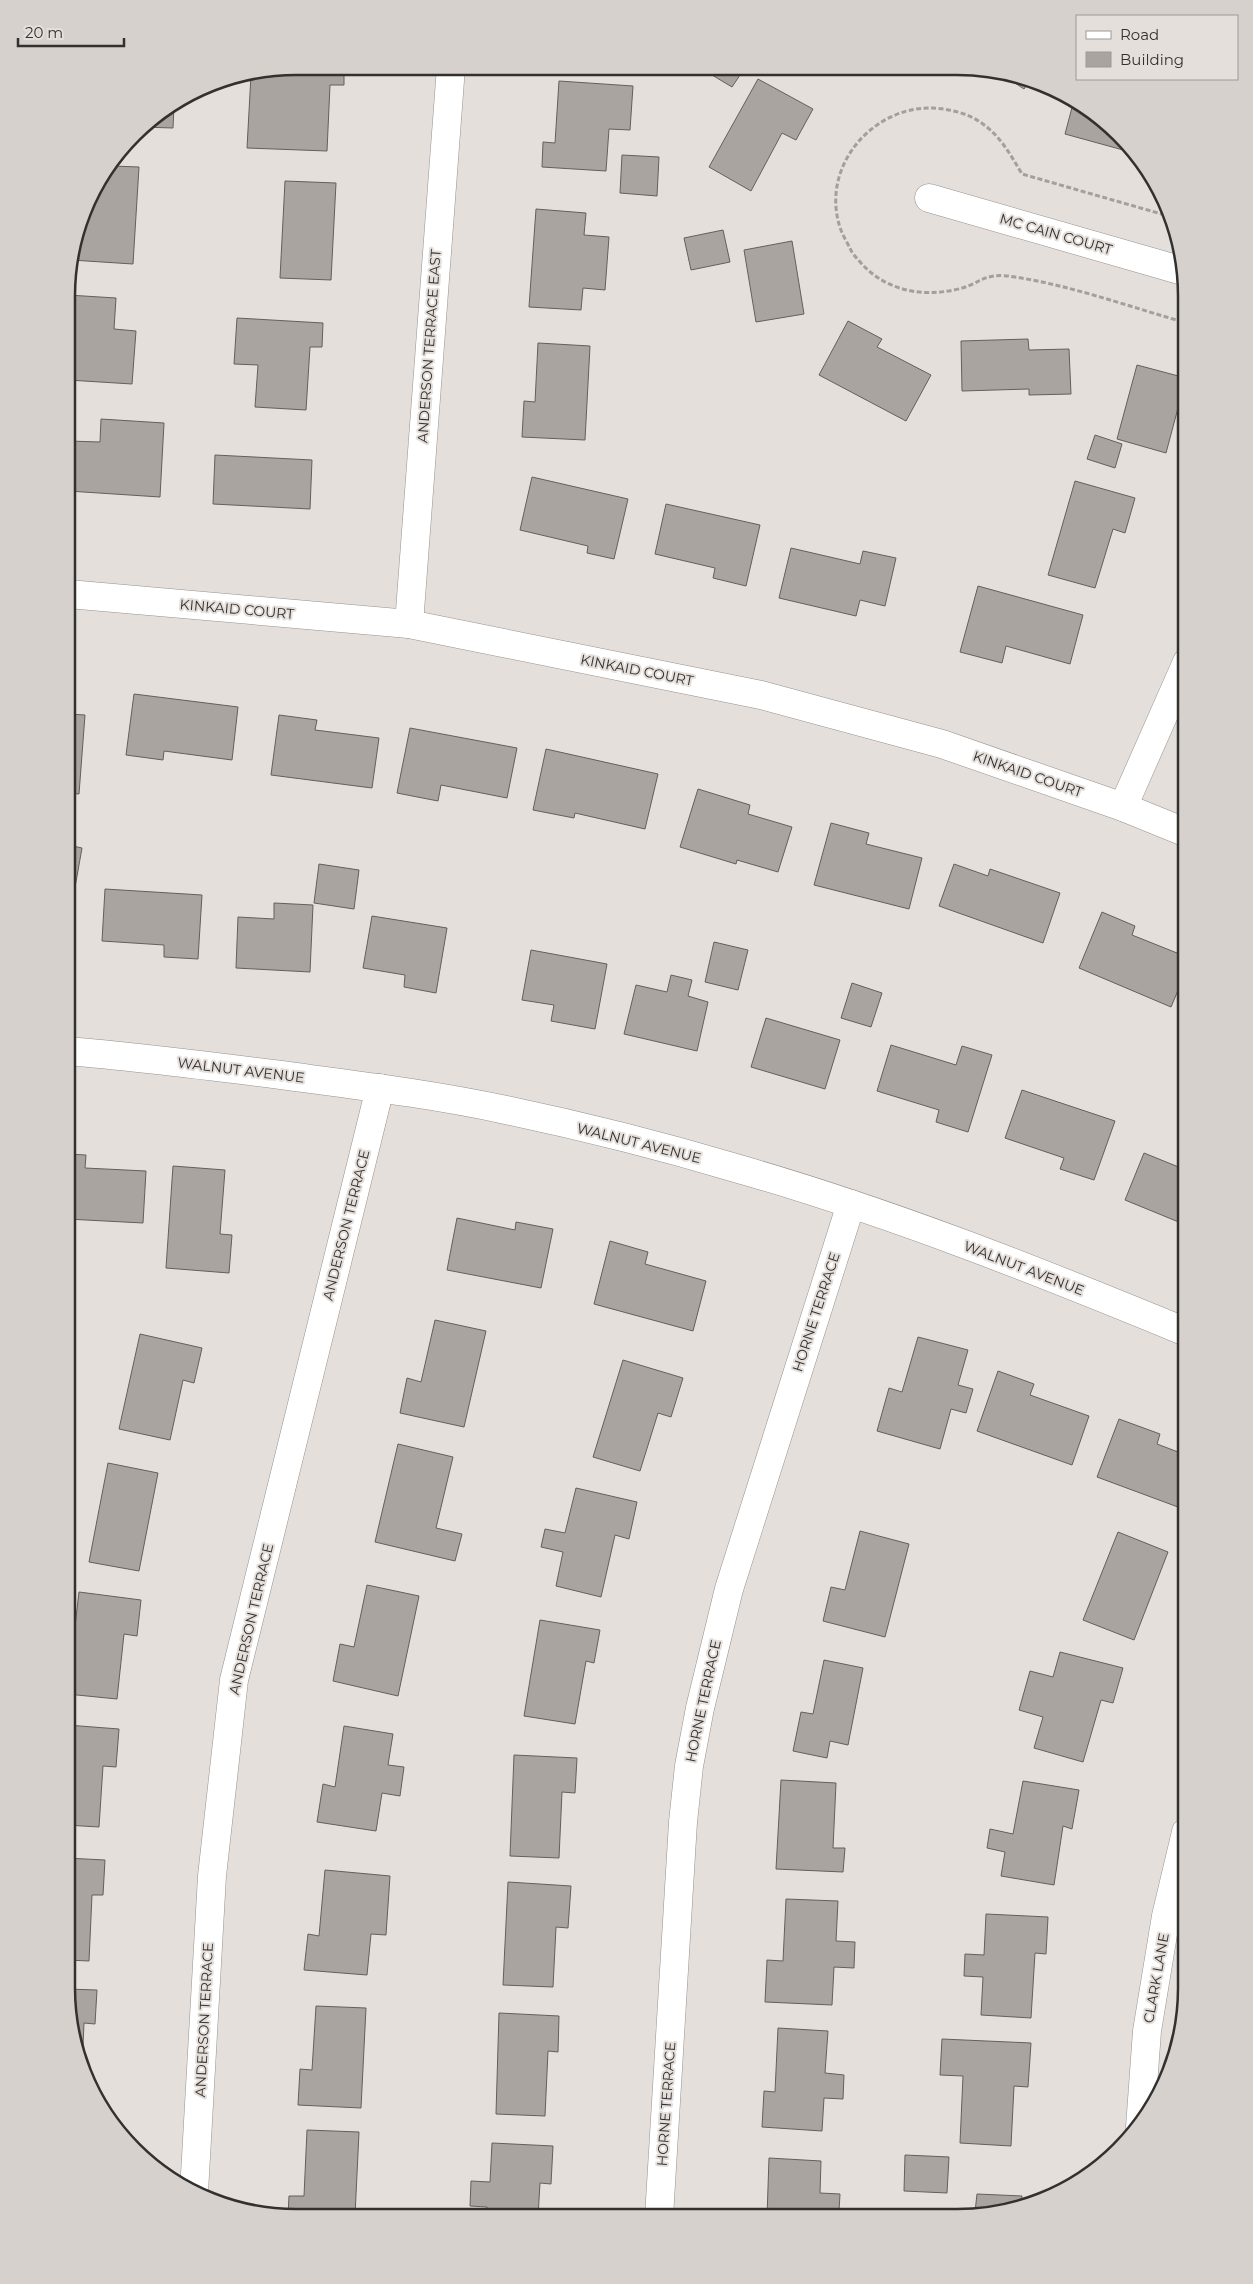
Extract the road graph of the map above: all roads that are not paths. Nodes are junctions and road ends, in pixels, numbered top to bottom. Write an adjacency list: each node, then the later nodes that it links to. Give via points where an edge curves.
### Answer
1 (449, 75): 5 (street, ANDERSON TERRACE EAST)
2 (929, 198): 3 (street, MC CAIN COURT)
3 (1176, 269)
4 (75, 595): 5 (street, KINKAID COURT)
5 (409, 624): 7 (street, KINKAID COURT, via 761,695 942,744)
6 (1178, 682): 7 (street)
7 (1123, 807): 8 (street, KINKAID COURT)
8 (1178, 829)
9 (75, 1052): 10 (street, WALNUT AVENUE)
10 (380, 1088): 11 (street, WALNUT AVENUE, via 504,1109 618,1136); 16 (street, ANDERSON TERRACE, via 234,1680 212,1876)
11 (851, 1204): 12 (street, WALNUT AVENUE); 17 (street, HORNE TERRACE, via 729,1589 697,1728 683,1822)
12 (1178, 1329)
13 (1178, 1902): 14 (street, CLARK LANE)
14 (1176, 1919): 15 (street, CLARK LANE, via 1147,2031)
15 (1141, 2111)
16 (194, 2184)
17 (659, 2209)

